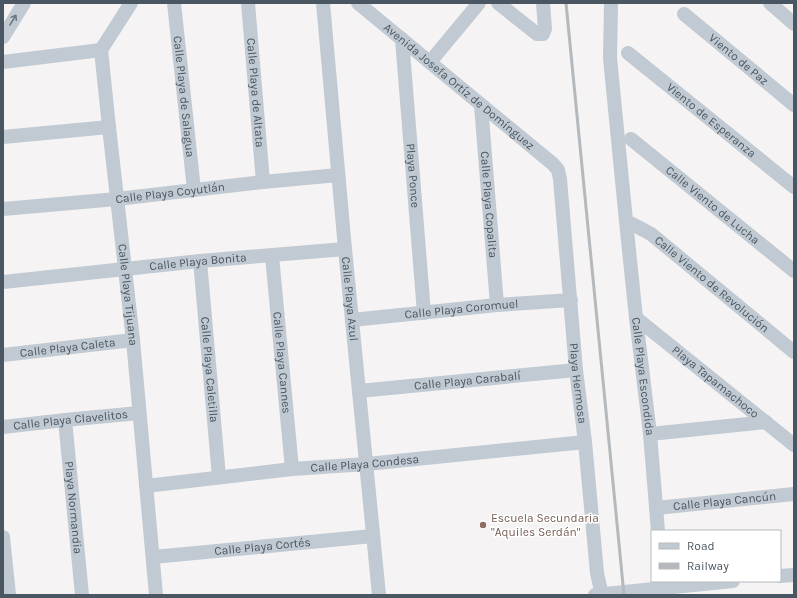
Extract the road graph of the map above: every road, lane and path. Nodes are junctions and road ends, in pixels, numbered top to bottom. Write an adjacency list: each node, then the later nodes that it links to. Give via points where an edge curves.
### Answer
1 (24, 3): 14 (street, one-way to 1)
2 (131, 3): 16 (street)
3 (174, 3): 29 (street, Calle Playa de Salagua)
4 (248, 3): 28 (street, Calle Playa de Altata)
5 (323, 3): 26 (street, Calle Playa Azul)
6 (358, 3): 15 (street, Avenida Josefa Ortíz de Domínguez)
7 (479, 3): 19 (street)
8 (498, 3): 9 (street, via 537,34 543,34 546,29)
9 (543, 3)
10 (611, 3): 32 (street, Calle Playa Escondida, via 610,58)
11 (770, 3): 13 (street)
12 (684, 14): 21 (street, Viento de Paz)
13 (794, 24)
14 (3, 36)
15 (402, 39): 19 (street, Avenida Josefa Ortíz de Domínguez); 41 (street, Playa Ponce)
16 (102, 50): 18 (street); 22 (street, Calle Playa Tijuana)
17 (628, 53): 27 (street, Viento de Esperanza)
18 (3, 62)
19 (430, 62): 20 (street, Avenida Josefa Ortíz de Domínguez)
20 (481, 105): 25 (street, Avenida Josefa Ortíz de Domínguez); 40 (street, Calle Playa Copalita)
21 (794, 105)
22 (109, 127): 23 (street); 30 (street, Calle Playa Tijuana)
23 (3, 137)
24 (631, 139): 37 (street, Calle Viento de Lucha)
25 (558, 170): 39 (street, Playa Hermosa)
26 (338, 175): 28 (street, Calle Playa Coyutlán); 33 (street, Calle Playa Azul)
27 (792, 181)
28 (263, 182): 29 (street, Calle Playa Coyutlán)
29 (194, 190): 30 (street, Calle Playa Coyutlán)
30 (117, 199): 31 (street, Calle Playa Coyutlán); 36 (street, Calle Playa Tijuana)
31 (3, 209)
32 (626, 221): 42 (street, Calle Playa Escondida); 45 (street, Calle Viento de Revolución, via 651,234)
33 (345, 249): 34 (street, Calle Playa Bonita); 43 (street, Calle Playa Azul)
34 (272, 256): 35 (street, Calle Playa Bonita); 57 (street, Calle Playa Cannes)
35 (200, 261): 36 (street, Calle Playa Bonita); 58 (street, Calle Playa Caletilla)
36 (125, 269): 38 (street, Calle Playa Bonita); 44 (street, Calle Playa Tijuana)
37 (794, 272)
38 (3, 282)
39 (571, 300): 40 (street, Calle Playa Coromuel); 47 (street, Playa Hermosa)
40 (497, 305): 41 (street, Calle Playa Coromuel)
41 (424, 313): 43 (street, Calle Playa Coromuel)
42 (636, 318): 51 (street, Playa Tapamachoco); 53 (street, Calle Playa Escondida)
43 (352, 320): 48 (street, Calle Playa Azul)
44 (133, 340): 46 (street, Calle Playa Caleta); 49 (street, Calle Playa Tijuana)
45 (794, 352)
46 (3, 355)
47 (576, 370): 48 (street, Calle Playa Carabalí); 54 (street, Playa Hermosa)
48 (359, 391): 56 (street, Calle Playa Azul)
49 (139, 413): 50 (street, Calle Playa Clavelitos); 59 (street, Calle Playa Tijuana)
50 (65, 420): 52 (street, Calle Playa Clavelitos); 71 (street, Playa Normandia)
51 (766, 422): 53 (street); 55 (street, Playa Tapamachoco)
52 (3, 427)
53 (650, 434): 61 (street, Calle Playa Escondida)
54 (585, 442): 56 (street, Calle Playa Condesa); 74 (street, Playa Hermosa)
55 (794, 445)
56 (367, 464): 57 (street, Calle Playa Condesa); 63 (street, Calle Playa Azul)
57 (292, 469): 58 (street, Calle Playa Condesa)
58 (218, 478): 59 (street, Calle Playa Condesa)
59 (146, 486): 65 (street, Calle Playa Tijuana)
60 (794, 494): 61 (street, Calle Playa Cancún)
61 (656, 508): 62 (street, Calle Playa Escondida)
62 (658, 530)
63 (373, 536): 65 (street, Calle Playa Cortés); 73 (street, Calle Playa Azul)
64 (3, 538): 70 (street)
65 (152, 557): 72 (street, Calle Playa Tijuana)
66 (794, 575): 67 (street)
67 (781, 576)
68 (723, 582): 69 (street)
69 (663, 588): 74 (street)
70 (9, 595)
71 (82, 595)
72 (156, 595)
73 (379, 595)
74 (600, 595)

